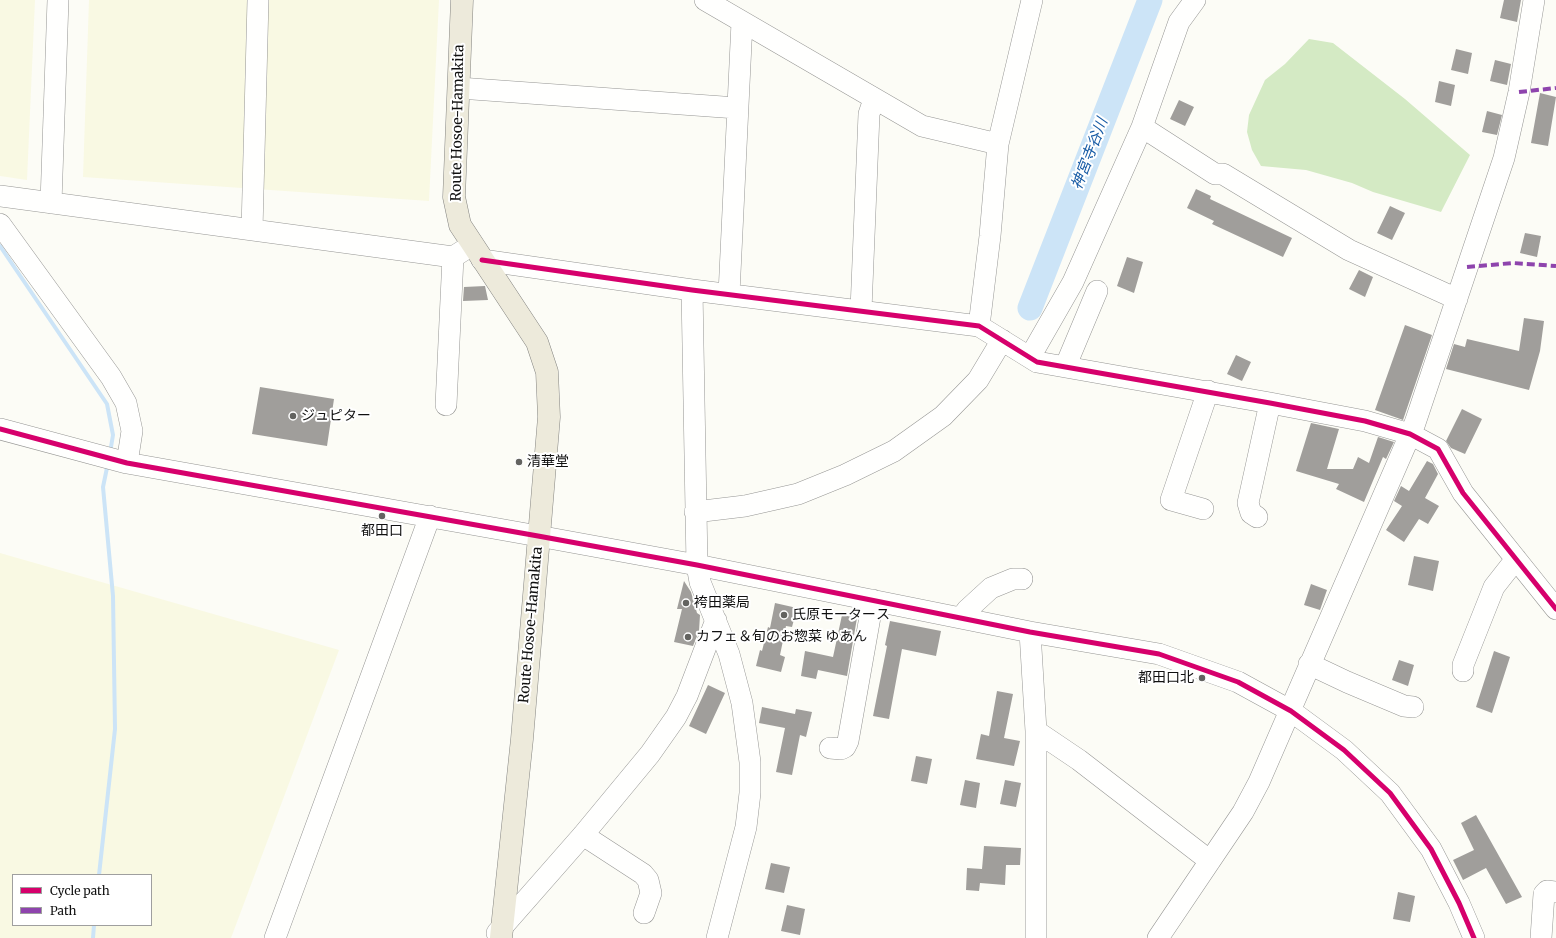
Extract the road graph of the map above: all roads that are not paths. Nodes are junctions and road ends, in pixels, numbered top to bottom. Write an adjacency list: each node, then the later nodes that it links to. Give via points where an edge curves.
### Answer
1 (58, 0): 15 (street)
2 (258, 0): 17 (street)
3 (462, 0): 9 (main road, Route Hosoe-Hamakita)
4 (705, 0): 8 (street)
5 (1032, 0): 13 (street)
6 (1195, 0): 12 (street, via 1179,22)
7 (1534, 0): 23 (street, via 1519,92 1504,158)
8 (742, 22): 10 (street); 11 (street)
9 (459, 88): 11 (street); 18 (main road, Route Hosoe-Hamakita, via 454,197 460,225)
10 (874, 99): 13 (street, via 922,126); 24 (street, via 869,114)
11 (737, 108): 22 (street)
12 (1142, 127): 23 (street, via 1215,174 1223,174 1349,250); 27 (street, via 1073,282)
13 (998, 144): 25 (street)
14 (0, 196): 15 (street)
15 (51, 203): 17 (street)
16 (0, 224): 34 (street, via 111,377 126,403 132,431)
17 (252, 230): 19 (street)
18 (477, 253): 19 (street); 20 (street); 39 (main road, Route Hosoe-Hamakita, via 536,342 547,372 549,417)
19 (453, 257): 31 (street)
20 (692, 290): 22 (street); 36 (street)
21 (1097, 292): 28 (street)
22 (729, 294): 24 (street)
23 (1457, 299): 33 (street)
24 (861, 310): 25 (street)
25 (979, 326): 26 (street)
26 (1002, 340): 27 (street); 36 (street, via 978,380 943,416 894,451 798,494 745,506)
27 (1030, 357): 28 (street, via 1037,362)
28 (1066, 365): 29 (street)
29 (1208, 391): 30 (street); 35 (street, via 1171,500)
30 (1270, 403): 33 (street); 38 (street, via 1248,503 1251,513)
31 (446, 404)
32 (0, 429): 34 (street)
33 (1410, 434): 40 (street, via 1438,449 1463,493); 48 (street)
34 (124, 463): 37 (street)
35 (1203, 510)
36 (695, 512): 41 (street)
37 (430, 516): 39 (street); 59 (street)
38 (1257, 517)
39 (538, 536): 41 (street); 58 (main road, Route Hosoe-Hamakita, via 522,739)
40 (1516, 559): 44 (street); 49 (street, via 1494,588 1463,665)
41 (697, 565): 43 (street); 46 (street, via 700,582)
42 (1022, 579): 45 (street, via 1013,579 991,588)
43 (873, 600): 45 (street); 53 (street, via 848,741 841,749)
44 (1556, 608)
45 (961, 618): 47 (street)
46 (716, 620): 54 (street, via 695,677 676,717 650,754); 60 (street, via 729,654 742,703 751,777 746,827)
47 (1030, 632): 51 (street, via 1159,654 1238,682); 52 (street)
48 (1309, 664): 50 (street, via 1404,706); 51 (street)
49 (1463, 671)
50 (1414, 707)
51 (1291, 711): 55 (street, via 1243,812); 63 (street, via 1344,750 1390,793 1431,850)
52 (1036, 731): 55 (street, via 1079,760); 61 (street)
53 (830, 748)
54 (583, 835): 57 (street, via 644,874 651,893); 58 (street)
55 (1210, 862): 62 (street)
56 (1556, 892): 64 (street, via 1547,891 1544,894)
57 (644, 913)
58 (498, 934)
59 (275, 938)
60 (717, 938)
61 (1036, 938)
62 (1158, 938)
63 (1474, 938)
64 (1541, 938)

